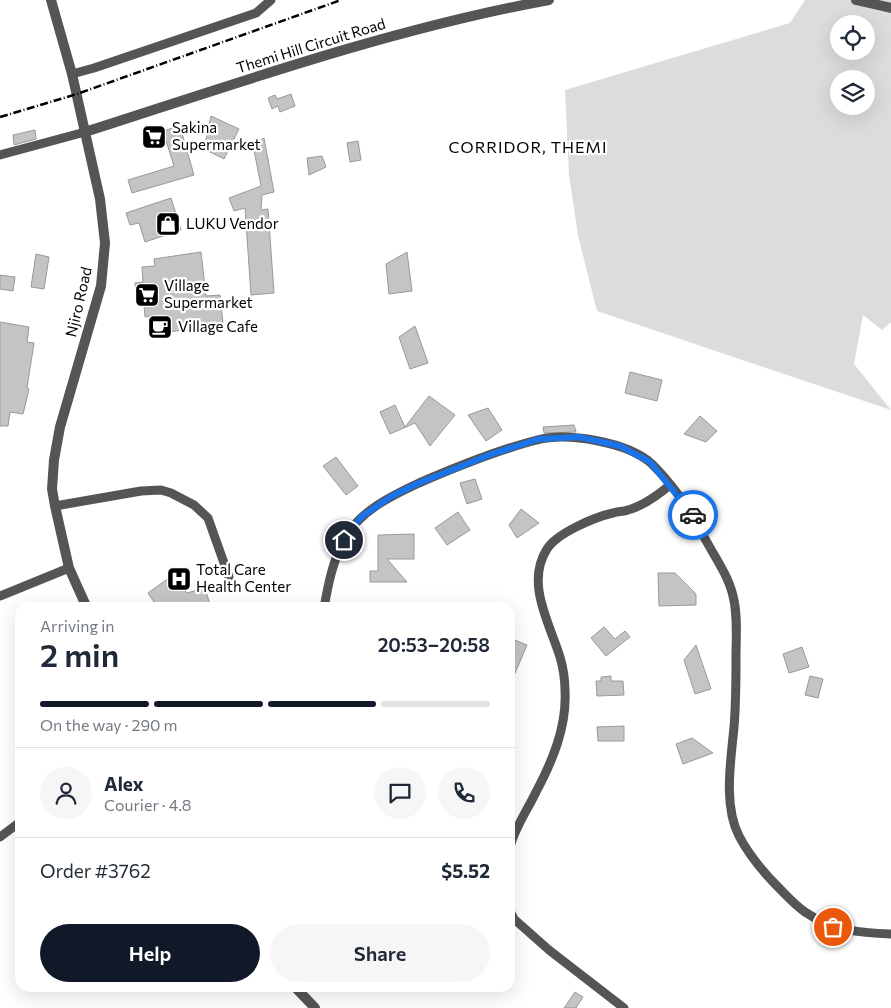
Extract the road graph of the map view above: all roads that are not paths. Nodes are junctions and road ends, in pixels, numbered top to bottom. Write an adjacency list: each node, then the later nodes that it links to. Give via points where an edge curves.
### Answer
1 (51, 0): 6 (street, Njiro Road)
2 (271, 0): 6 (street, via 256,13)
3 (549, 0): 7 (street, Themi Hill Circuit Road, via 406,32)
4 (856, 0): 5 (street)
5 (891, 8)
6 (72, 74): 7 (street, Njiro Road)
7 (86, 132): 8 (street); 10 (street, Njiro Road, via 100,198 105,243 101,286 60,427 54,460)
8 (0, 155)
9 (670, 485): 15 (street, via 650,462 620,446 579,437 539,439 492,454 419,483 361,517 344,540); 17 (street, via 629,510 580,525 547,547 539,566 539,598 560,658 565,691 564,714 560,737); 20 (street, via 692,514 733,596 737,627 730,788 731,812 738,835 754,860 804,911 833,927)
10 (54, 506): 11 (street, Njiro Road); 12 (street, via 141,491 171,493 194,505 208,518)
11 (69, 568): 13 (street); 14 (street, Njiro Road)
12 (229, 577)
13 (0, 596)
14 (84, 602)
15 (325, 602)
16 (15, 826): 18 (street)
17 (515, 832)
18 (0, 837)
19 (515, 920): 23 (street)
20 (891, 934)
21 (300, 992): 22 (street)
22 (315, 1008)
23 (624, 1008)

